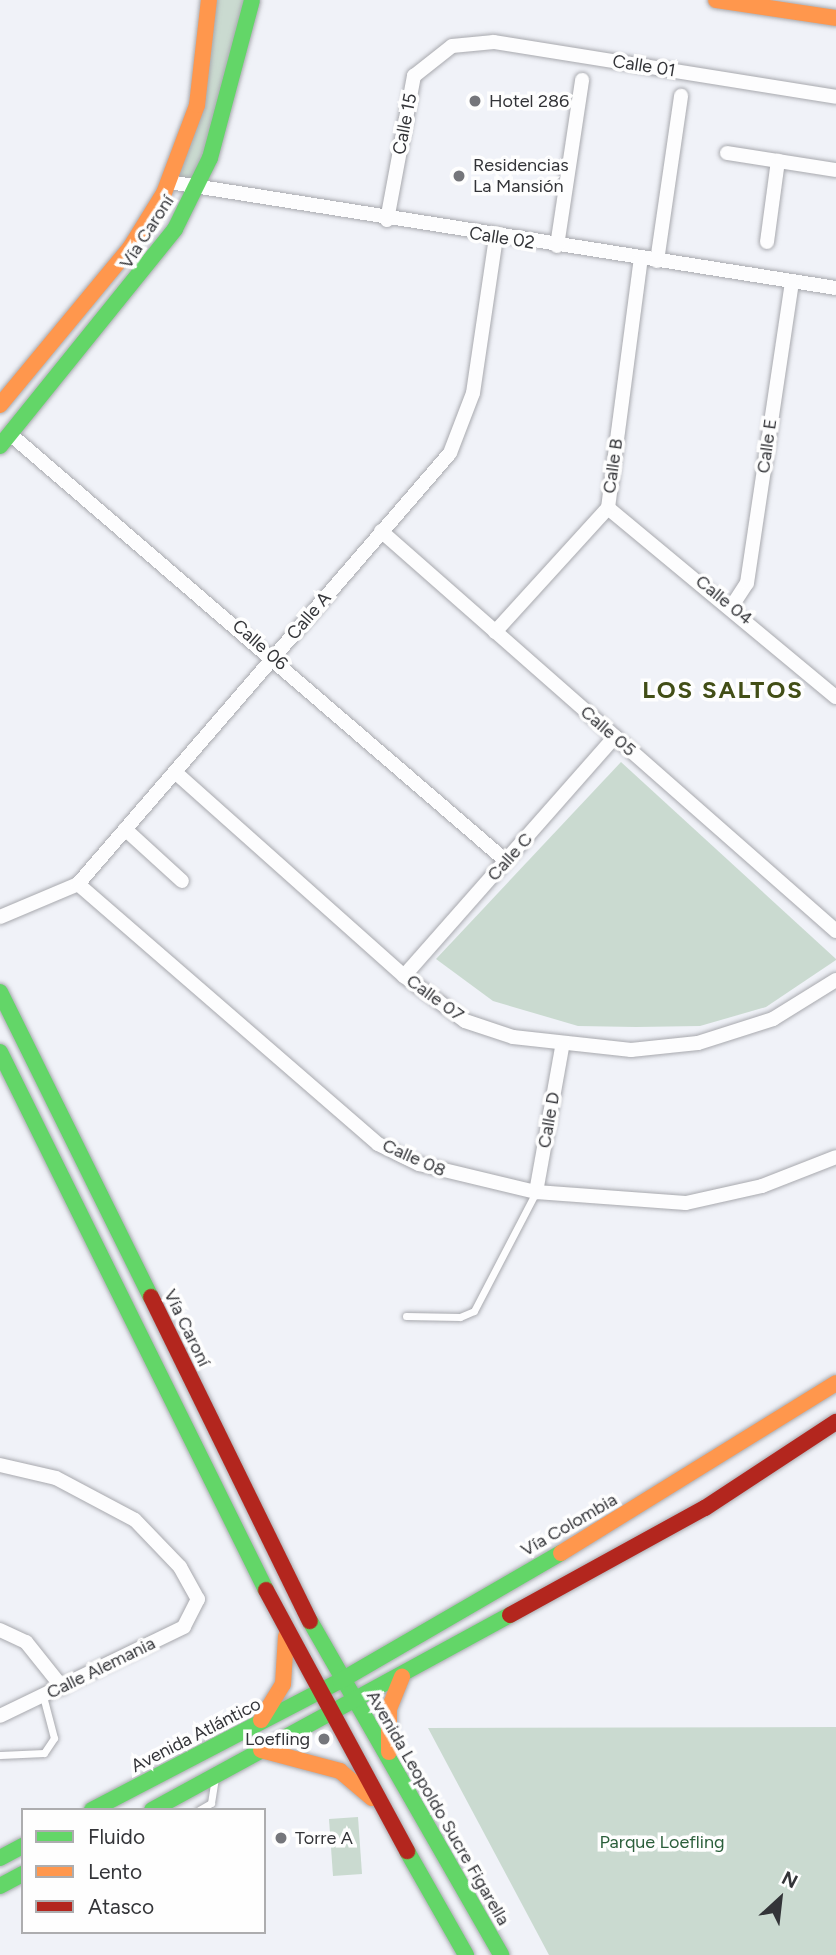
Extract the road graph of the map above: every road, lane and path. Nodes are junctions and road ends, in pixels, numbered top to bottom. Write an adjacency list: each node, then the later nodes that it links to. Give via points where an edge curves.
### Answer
1 (209, 0): 12 (main road, Vía Caroní, via 197,105)
2 (252, 0): 13 (main road, Vía Caroní, via 220,126)
3 (716, 0): 4 (main road)
4 (836, 18)
5 (452, 46): 8 (street, Calle 01, via 494,42); 14 (street, Calle 15, via 414,76)
6 (582, 80): 17 (street)
7 (681, 96): 19 (street)
8 (836, 97)
9 (727, 153): 10 (street)
10 (778, 161): 11 (street); 16 (street)
11 (836, 170)
12 (169, 182): 13 (street, Calle 02); 22 (main road, Vía Caroní, via 130,248)
13 (196, 188): 14 (street, Calle 02); 23 (main road, Vía Caroní, via 151,264)
14 (387, 220): 15 (street, Calle 02)
15 (496, 237): 17 (street, Calle 02); 25 (street, Calle A, via 465,425 450,453)
16 (767, 242)
17 (556, 246): 18 (street, Calle 02)
18 (641, 259): 19 (street, Calle 02); 24 (street, Calle B)
19 (657, 261): 20 (street, Calle 02)
20 (792, 281): 21 (street, Calle 02); 26 (street, Calle E, via 747,583)
21 (836, 288)
22 (0, 405)
23 (5, 440): 28 (street, Calle 06)
24 (608, 508): 26 (street, Calle 04); 27 (street, Calle B)
25 (380, 531): 27 (street, Calle 05); 28 (street, Calle A)
26 (733, 606): 29 (street, Calle 04)
27 (495, 632): 30 (street, Calle 05)
28 (274, 657): 31 (street, Calle A); 33 (street, Calle 06)
29 (836, 696)
30 (615, 737): 33 (street, Calle C); 37 (street, Calle 05)
31 (175, 772): 32 (street, Calle A); 38 (street, Calle 07)
32 (125, 829): 34 (street); 35 (street, Calle A)
33 (506, 861): 38 (street, Calle C)
34 (182, 881)
35 (78, 884): 36 (street, Calle A); 44 (street, Calle 08, via 378,1144 467,1181)
36 (0, 917)
37 (836, 931)
38 (404, 976): 41 (street, Calle 07, via 465,1021)
39 (836, 980): 41 (street, Calle 07, via 773,1019 698,1043 631,1050)
40 (0, 992): 51 (main road, Vía Caroní)
41 (562, 1047): 44 (street, Calle D)
42 (0, 1052): 50 (main road)
43 (836, 1157): 44 (street, Calle 08, via 762,1186 686,1203)
44 (536, 1192): 45 (lane, via 474,1311 460,1317)
45 (406, 1316)
46 (836, 1383): 52 (main road, Vía Colombia, via 688,1480)
47 (836, 1422): 53 (main road, via 705,1508)
48 (0, 1465): 55 (street, Calle Alemania, via 55,1478 135,1520 180,1567 198,1599 184,1627)
49 (0, 1630): 55 (street, via 26,1642)
50 (286, 1631): 56 (main road); 61 (main road, via 283,1684 269,1713)
51 (324, 1648): 52 (main road, via 345,1659); 54 (main road, Vía Caroní)
52 (380, 1656): 54 (main road, Vía Colombia)
53 (402, 1677): 58 (main road); 64 (main road, via 389,1709)
54 (340, 1681): 56 (main road, Vía Colombia); 58 (main road, Avenida Leopoldo Sucre Figarella)
55 (62, 1687): 57 (street, Calle Alemania)
56 (317, 1693): 59 (main road); 61 (main road, Avenida Atlántico)
57 (43, 1696): 60 (street, Calle Alemania); 63 (lane, via 54,1738 44,1753)
58 (354, 1701): 59 (main road); 64 (main road, Avenida Leopoldo Sucre Figarella)
59 (329, 1713): 62 (main road); 69 (main road)
60 (0, 1716)
61 (250, 1728): 66 (main road, Avenida Atlántico)
62 (261, 1750): 65 (main road); 69 (main road, via 340,1771)
63 (0, 1755)
64 (390, 1760): 75 (main road, Avenida Leopoldo Sucre Figarella)
65 (216, 1774): 67 (main road); 68 (lane, via 211,1803)
66 (96, 1808)
67 (156, 1808)
68 (202, 1808)
69 (389, 1815): 74 (main road)
70 (21, 1847): 71 (main road)
71 (0, 1858)
72 (21, 1875): 73 (main road)
73 (0, 1886)
74 (466, 1955)
75 (501, 1955)

